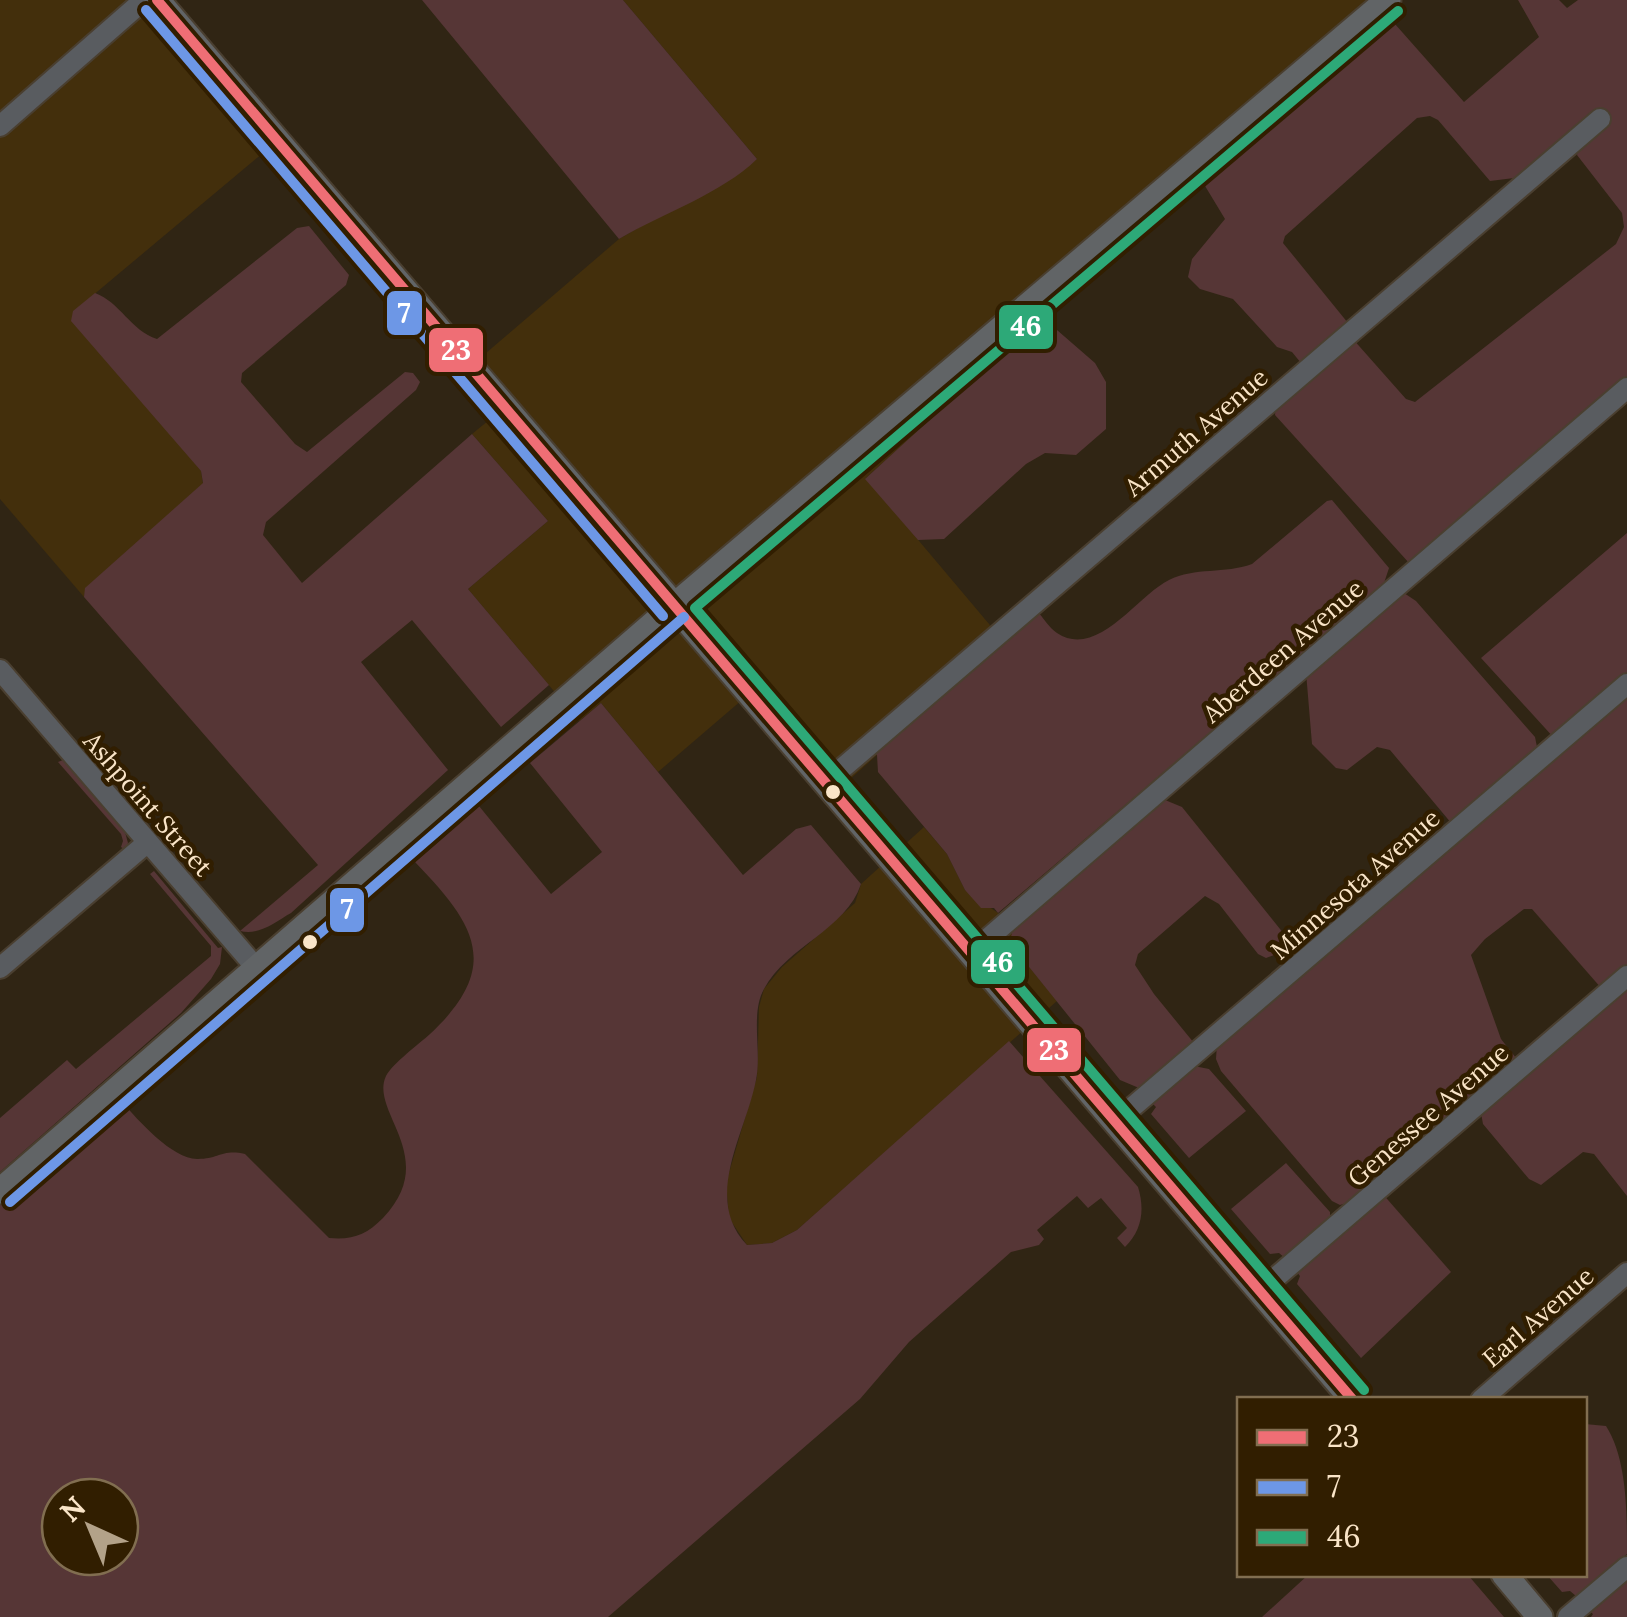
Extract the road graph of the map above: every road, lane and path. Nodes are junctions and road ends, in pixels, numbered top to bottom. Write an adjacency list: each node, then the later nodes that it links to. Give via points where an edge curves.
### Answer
1 (144, 0): 5 (street)
2 (157, 0): 7 (main road)
3 (1388, 0): 7 (main road)
4 (1600, 119): 10 (street, Armuth Avenue)
5 (0, 126)
6 (1627, 388): 12 (street, Aberdeen Avenue)
7 (674, 606): 10 (main road); 14 (main road)
8 (0, 670): 11 (street, Ashpoint Street)
9 (1627, 684): 16 (street, Minnesota Avenue)
10 (825, 783): 12 (main road)
11 (148, 842): 13 (street); 14 (street, Ashpoint Street)
12 (971, 952): 16 (main road)
13 (0, 968)
14 (258, 970): 17 (main road)
15 (1627, 976): 19 (street, Genessee Avenue)
16 (1115, 1122): 19 (main road)
17 (0, 1192)
18 (1627, 1273): 21 (street, Earl Avenue)
19 (1260, 1290): 20 (main road)
20 (1350, 1397)
21 (1484, 1397)
22 (1627, 1567): 25 (street)
23 (1507, 1577): 24 (main road)
24 (1540, 1617)
25 (1568, 1617)

